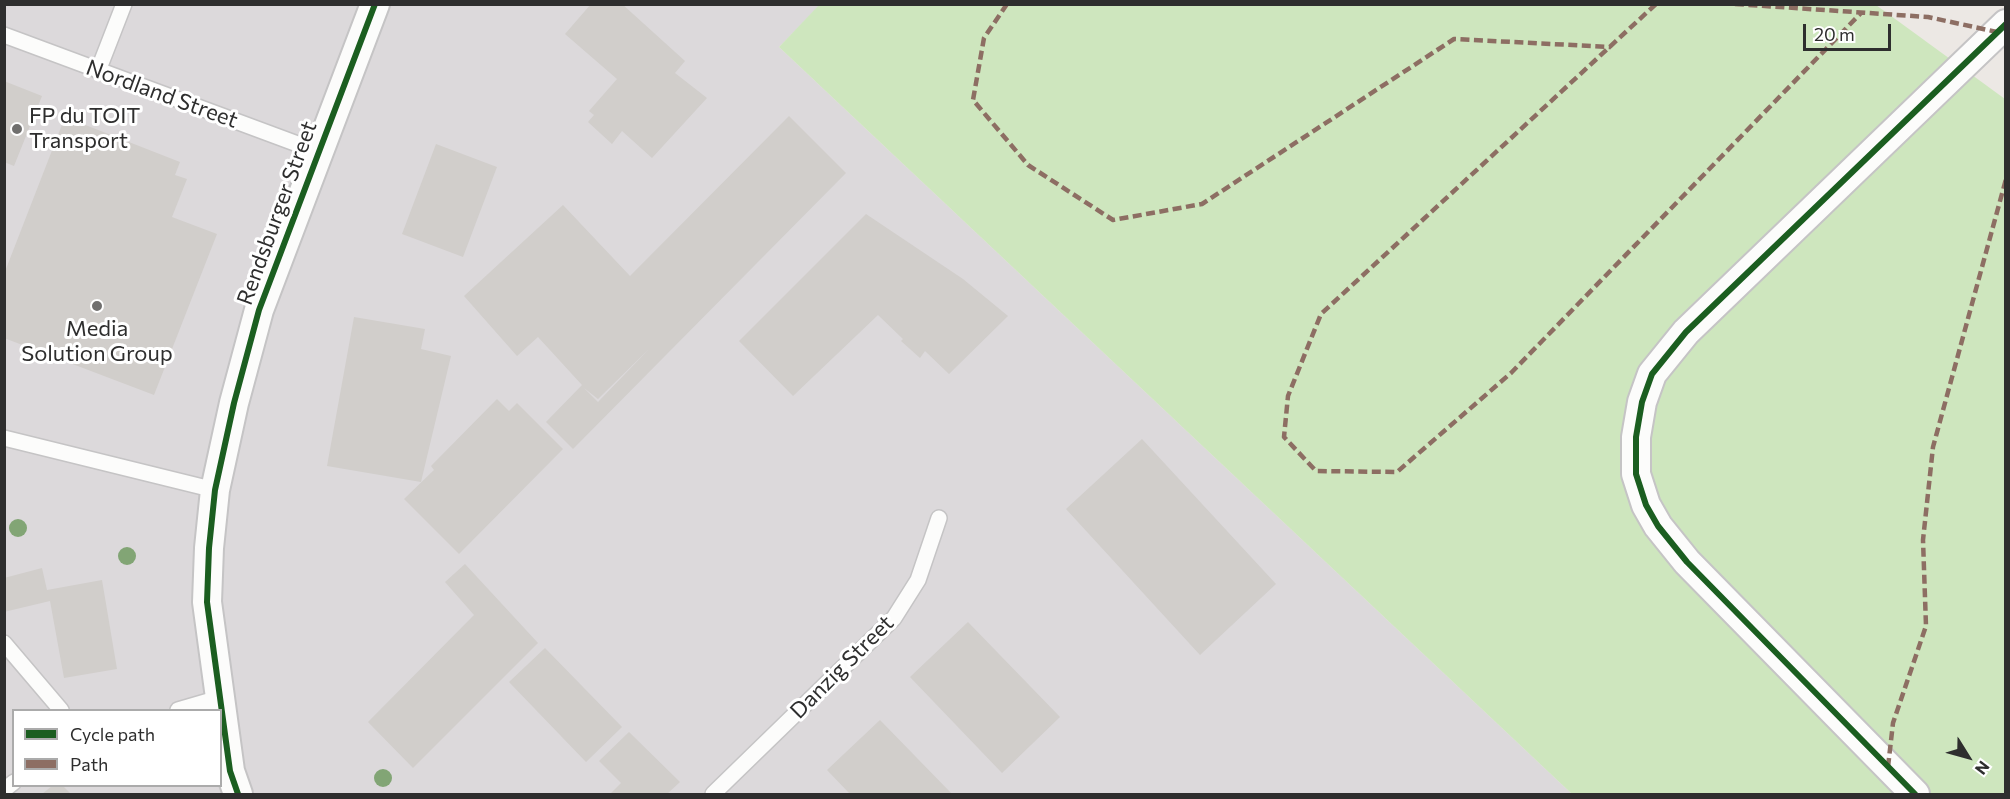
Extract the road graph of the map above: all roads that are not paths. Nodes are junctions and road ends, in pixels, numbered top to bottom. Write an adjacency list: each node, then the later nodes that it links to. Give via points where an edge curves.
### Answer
1 (124, 4): 5 (lane)
2 (375, 4): 6 (street, Rendsburger Street)
3 (2006, 24): 18 (street, via 1686,332 1652,374 1636,436 1636,474 1658,526 1686,562)
4 (4, 35): 5 (lane, Nordland Street)
5 (98, 71): 6 (lane, Nordland Street)
6 (320, 152): 8 (street, Rendsburger Street, via 260,310)
7 (4, 438): 8 (lane)
8 (215, 490): 11 (street, Rendsburger Street, via 207,602)
9 (939, 518): 17 (lane, Danzig Street, via 918,580 894,618)
10 (4, 643): 12 (lane)
11 (219, 698): 13 (lane); 14 (street, Rendsburger Street)
12 (59, 709)
13 (184, 709)
14 (221, 709)
15 (222, 718): 16 (street, Rendsburger Street)
16 (238, 795)
17 (713, 795)
18 (1915, 795)

